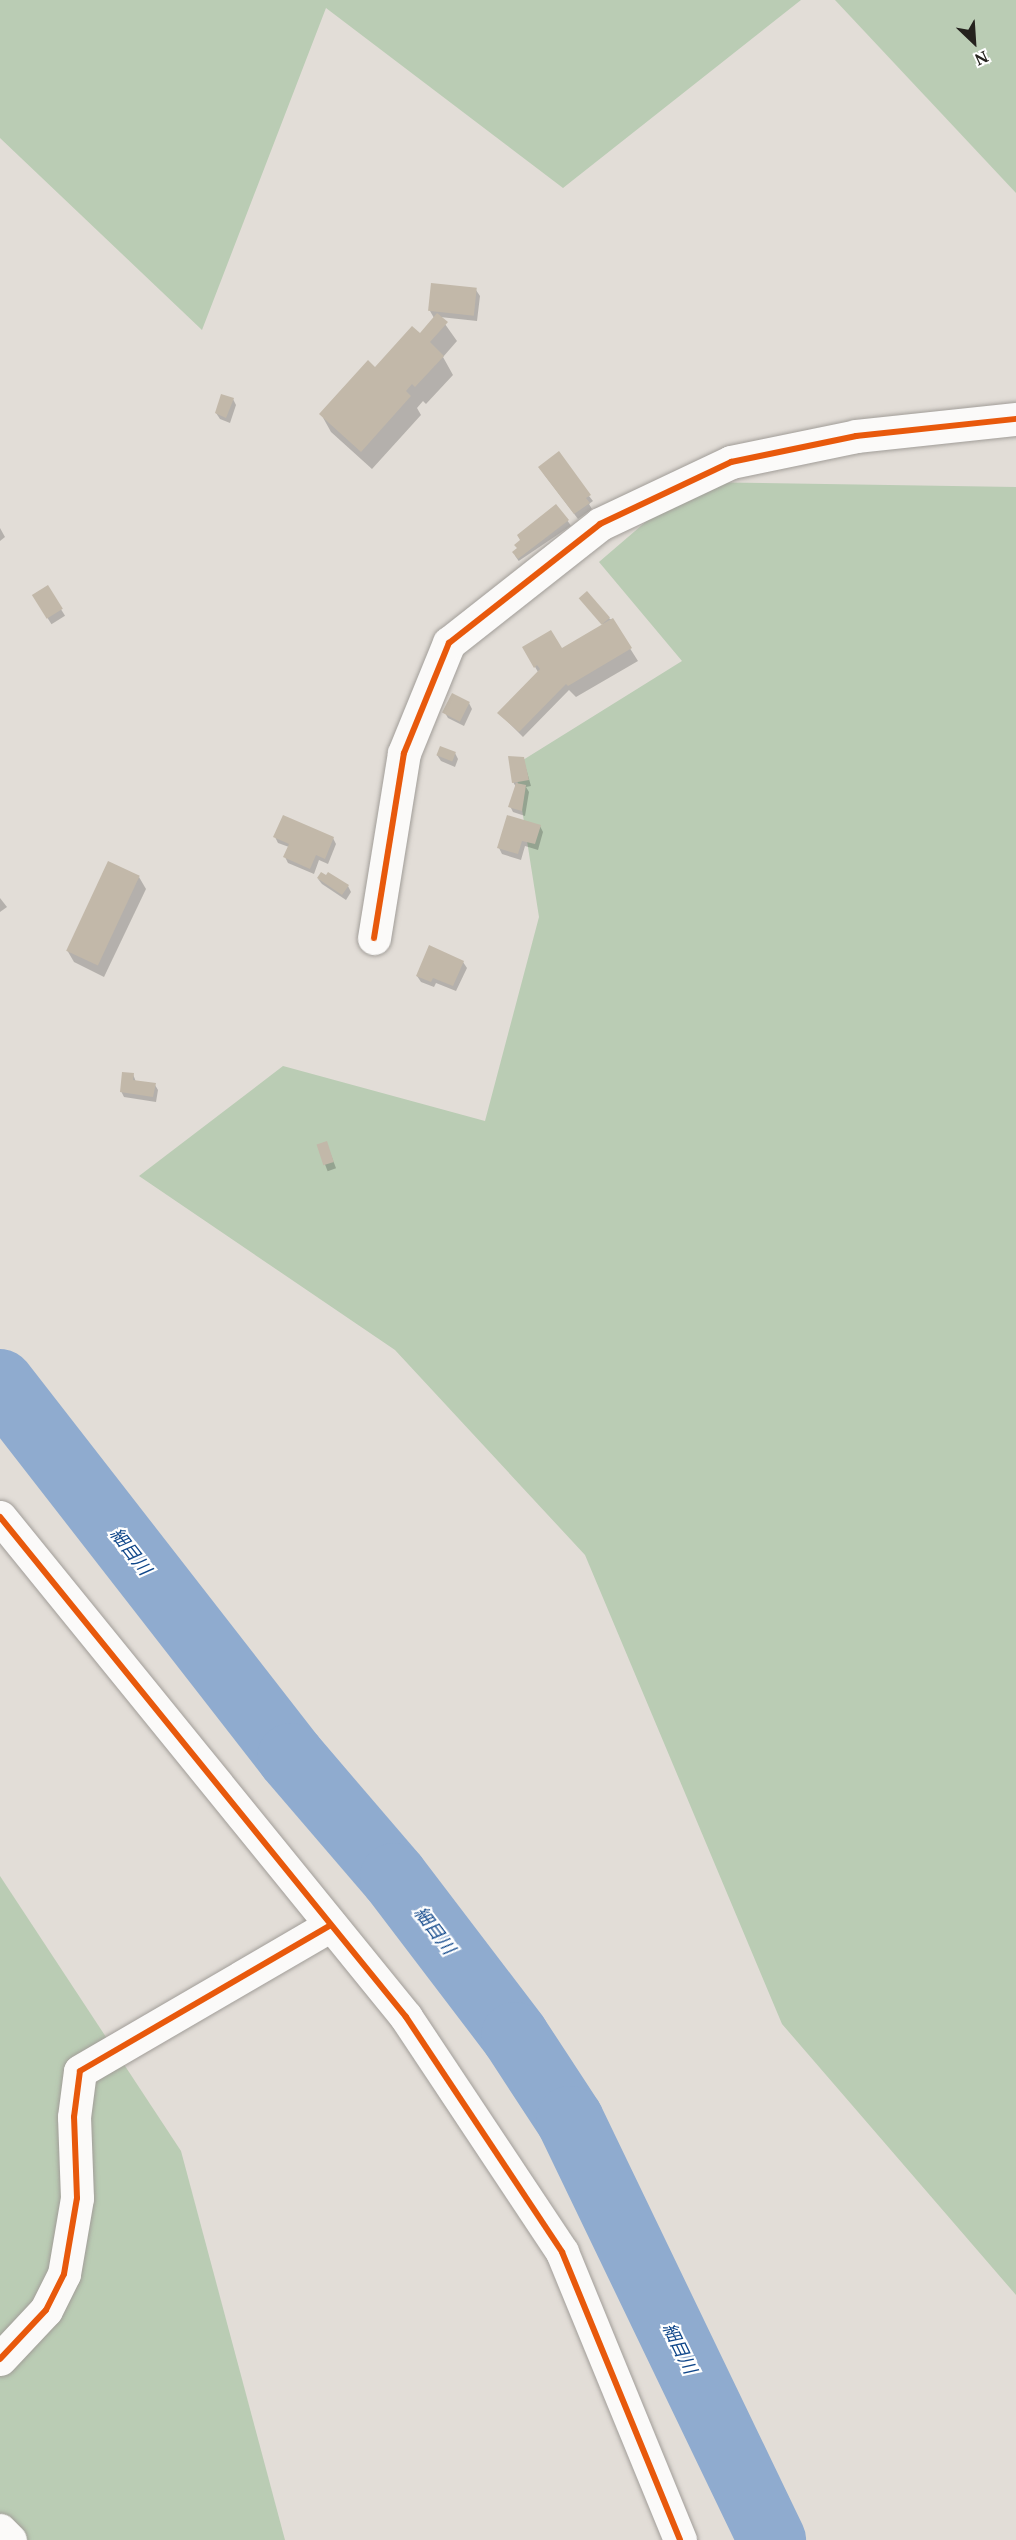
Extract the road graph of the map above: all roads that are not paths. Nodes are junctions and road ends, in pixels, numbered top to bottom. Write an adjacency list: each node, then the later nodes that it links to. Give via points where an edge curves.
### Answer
1 (1016, 418): 2 (street, via 856,436 731,462 600,524 449,643 404,753)
2 (374, 938)
3 (0, 1517): 4 (street)
4 (331, 1925): 5 (street, via 80,2072 74,2117 77,2198 64,2274 46,2310); 8 (street, via 406,2017 562,2252)
5 (0, 2359)
6 (0, 2530): 7 (street)
7 (10, 2540)
8 (680, 2540)

